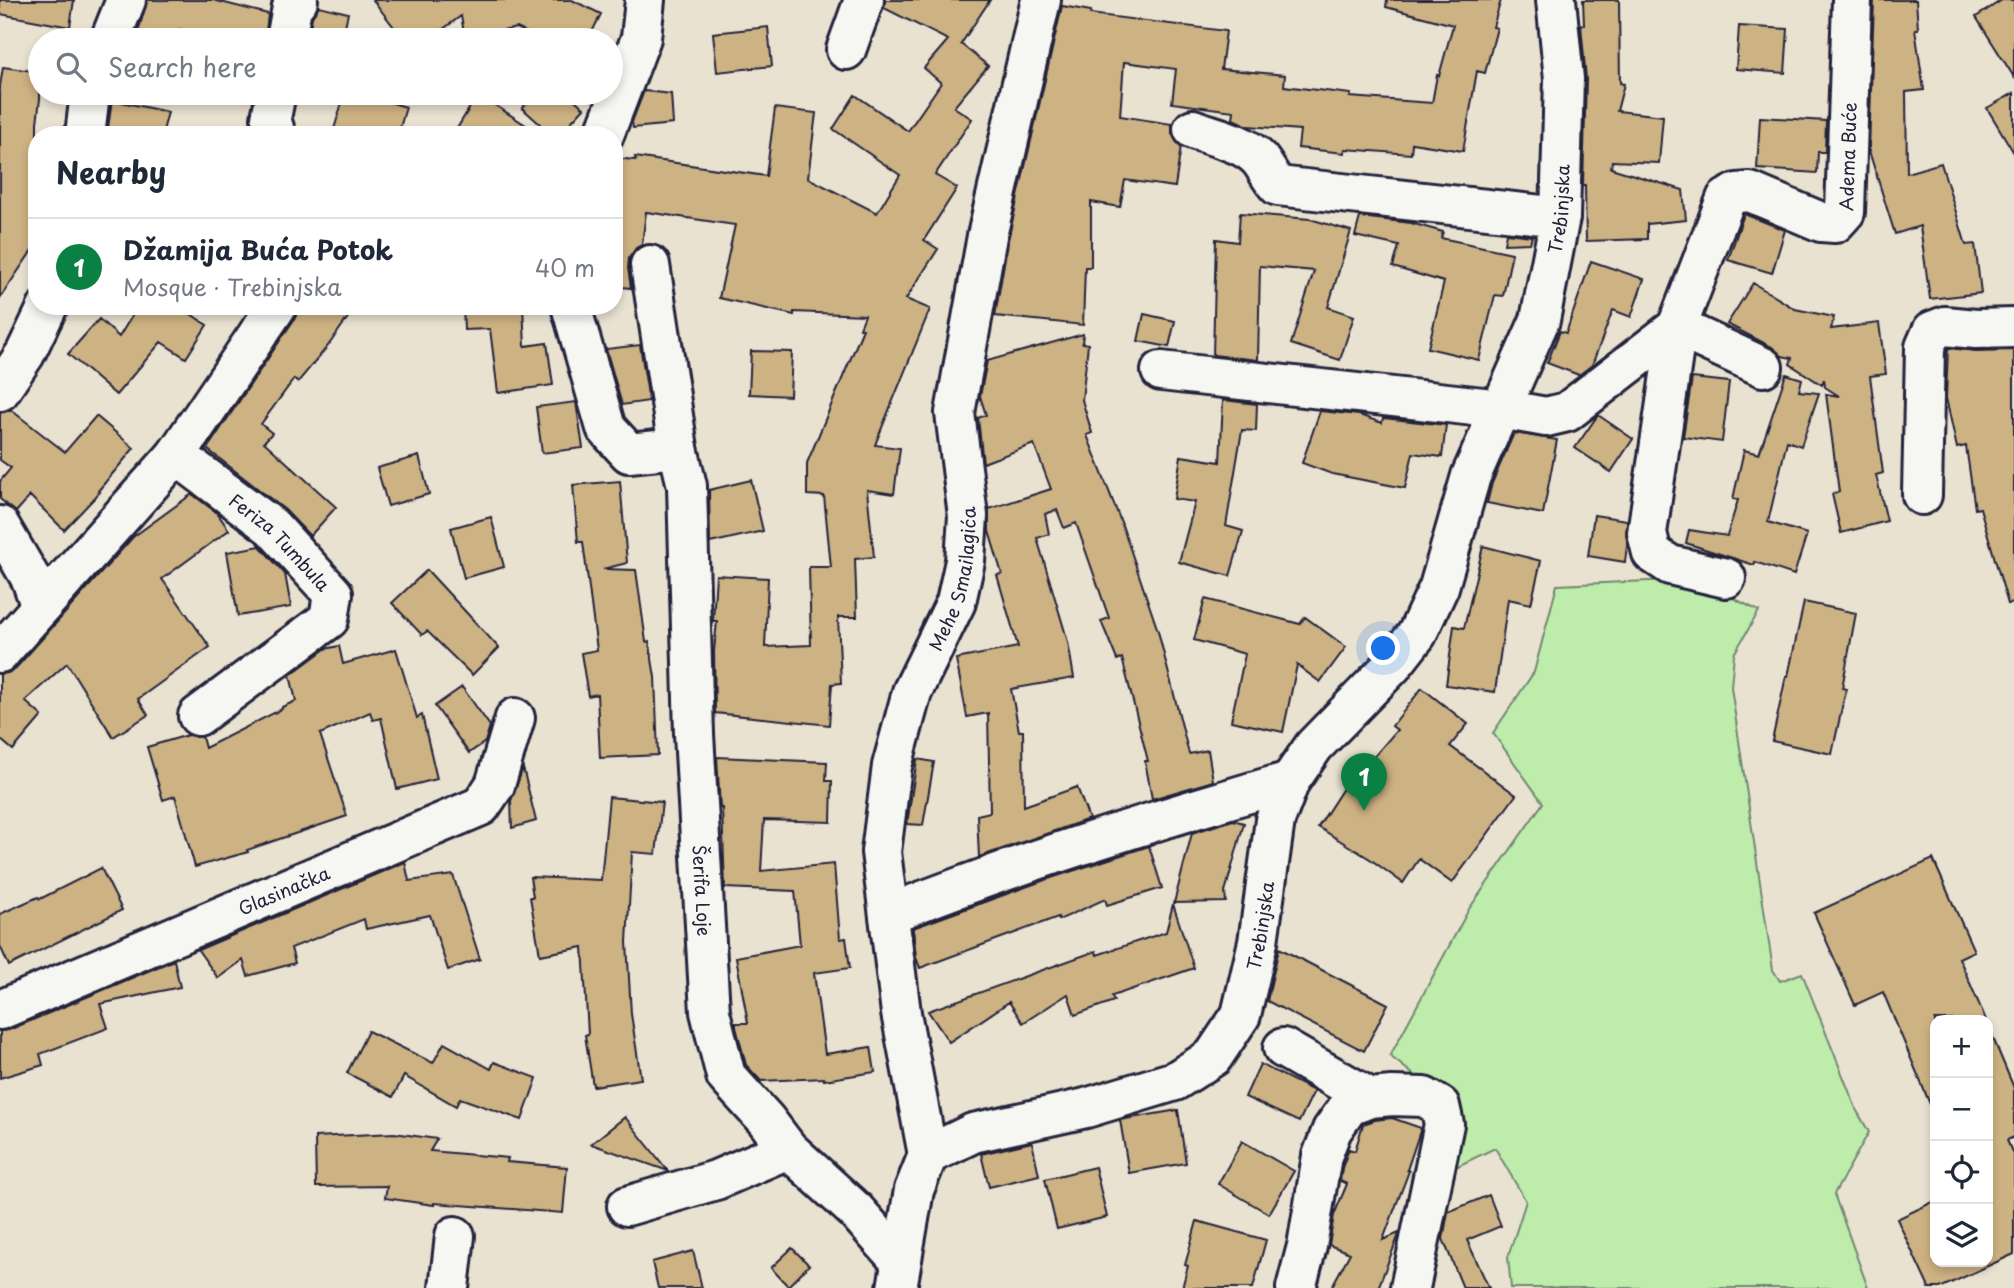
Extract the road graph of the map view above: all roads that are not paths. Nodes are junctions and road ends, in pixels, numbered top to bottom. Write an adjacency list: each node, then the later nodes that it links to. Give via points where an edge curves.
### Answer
1 (126, 0): 8 (street)
2 (298, 0): 9 (street)
3 (645, 0): 11 (street, via 641,38)
4 (864, 0): 10 (street)
5 (1041, 0): 40 (street, Mehe Smailagića, via 987,236 954,413 968,516 965,561 956,602 912,692 892,766 881,852)
6 (1556, 0): 19 (street, Trebinjska, via 1564,79)
7 (1852, 0): 24 (street, Adema Buće, via 1845,212 1835,223 1821,222 1750,192 1726,199)
8 (115, 28)
9 (288, 28)
10 (846, 50)
11 (623, 85)
12 (89, 105): 15 (street)
13 (274, 105): 16 (street)
14 (615, 105): 17 (street)
15 (86, 126)
16 (273, 126)
17 (607, 126)
18 (1193, 129): 19 (street, via 1240,146 1259,159 1278,186)
19 (1560, 217): 29 (street, Trebinjska, via 1540,320)
20 (650, 265): 30 (street, Šerifa Loje)
21 (44, 315): 28 (street)
22 (271, 315): 31 (street)
23 (574, 315): 30 (street, via 606,428 629,453)
24 (1676, 327): 26 (street); 29 (street, via 1567,412 1546,417); 34 (street, Adema Buće, via 1647,533 1652,553 1670,565)
25 (2014, 328): 32 (street, via 1945,326 1932,331 1925,347)
26 (1763, 367)
27 (1161, 371): 29 (street)
28 (0, 391)
29 (1501, 409): 39 (street, Trebinjska, via 1471,476 1439,587 1417,634 1314,746)
30 (678, 448): 44 (street, Šerifa Loje, via 687,486 694,734 710,1012 726,1076)
31 (176, 455): 35 (street); 37 (street, Feriza Tumbula, via 272,527 333,593 329,619)
32 (1922, 495)
33 (0, 526): 35 (street, via 31,579)
34 (1726, 579)
35 (41, 607): 36 (street)
36 (0, 653)
37 (198, 716)
38 (514, 718): 41 (street, Glasinačka, via 495,785 481,806)
39 (1290, 781): 40 (street, via 1136,825); 45 (street, Trebinjska, via 1275,820 1258,942 1241,1015 1213,1057 1175,1080 1086,1108 973,1133)
40 (889, 914): 45 (street, Mehe Smailagića, via 901,1013)
41 (0, 1010)
42 (1283, 1048): 43 (street)
43 (1370, 1098): 50 (street, via 1349,1106 1332,1129 1322,1156); 51 (street, via 1424,1097 1440,1105 1444,1124)
44 (788, 1149): 46 (street, via 716,1180); 48 (street, Šerifa Loje, via 856,1211)
45 (928, 1155): 48 (street, via 914,1190)
46 (627, 1206)
47 (455, 1236): 49 (street)
48 (899, 1275)
49 (449, 1288)
50 (1296, 1288)
51 (1410, 1288)

